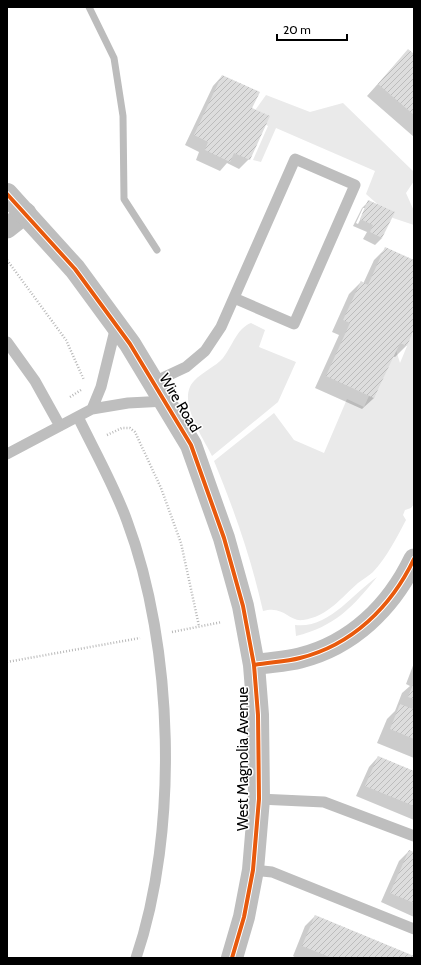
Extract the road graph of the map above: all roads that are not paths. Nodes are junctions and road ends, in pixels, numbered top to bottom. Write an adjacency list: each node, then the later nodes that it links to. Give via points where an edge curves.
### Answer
1 (7, 194): 2 (street, Wire Road)
2 (26, 213): 3 (street); 5 (street, Wire Road, via 75,269)
3 (7, 228)
4 (234, 298): 4 (lane, via 295,159 355,185 294,324); 7 (lane, via 221,327 205,351 186,367)
5 (116, 325): 7 (street, Wire Road); 9 (lane, via 101,387)
6 (7, 342): 11 (lane, via 36,381)
7 (154, 382): 8 (street, Wire Road)
8 (166, 401): 9 (lane, via 128,403); 14 (street, Wire Road, via 191,445 224,538 243,606)
9 (92, 410): 10 (lane)
10 (78, 417): 11 (lane); 19 (lane, via 127,520 147,587 160,662 166,775 163,837 154,891)
11 (60, 426): 12 (lane)
12 (7, 454)
13 (414, 559): 14 (street, West Magnolia Avenue, via 383,607 356,632 324,650 299,658)
14 (254, 665): 15 (street, West Magnolia Avenue, via 258,715)
15 (258, 799): 16 (lane, via 324,802); 17 (street, West Magnolia Avenue)
16 (414, 836)
17 (253, 870): 18 (lane, via 272,872); 20 (street, West Magnolia Avenue, via 244,917)
18 (414, 929)
19 (136, 958)
20 (232, 958)

